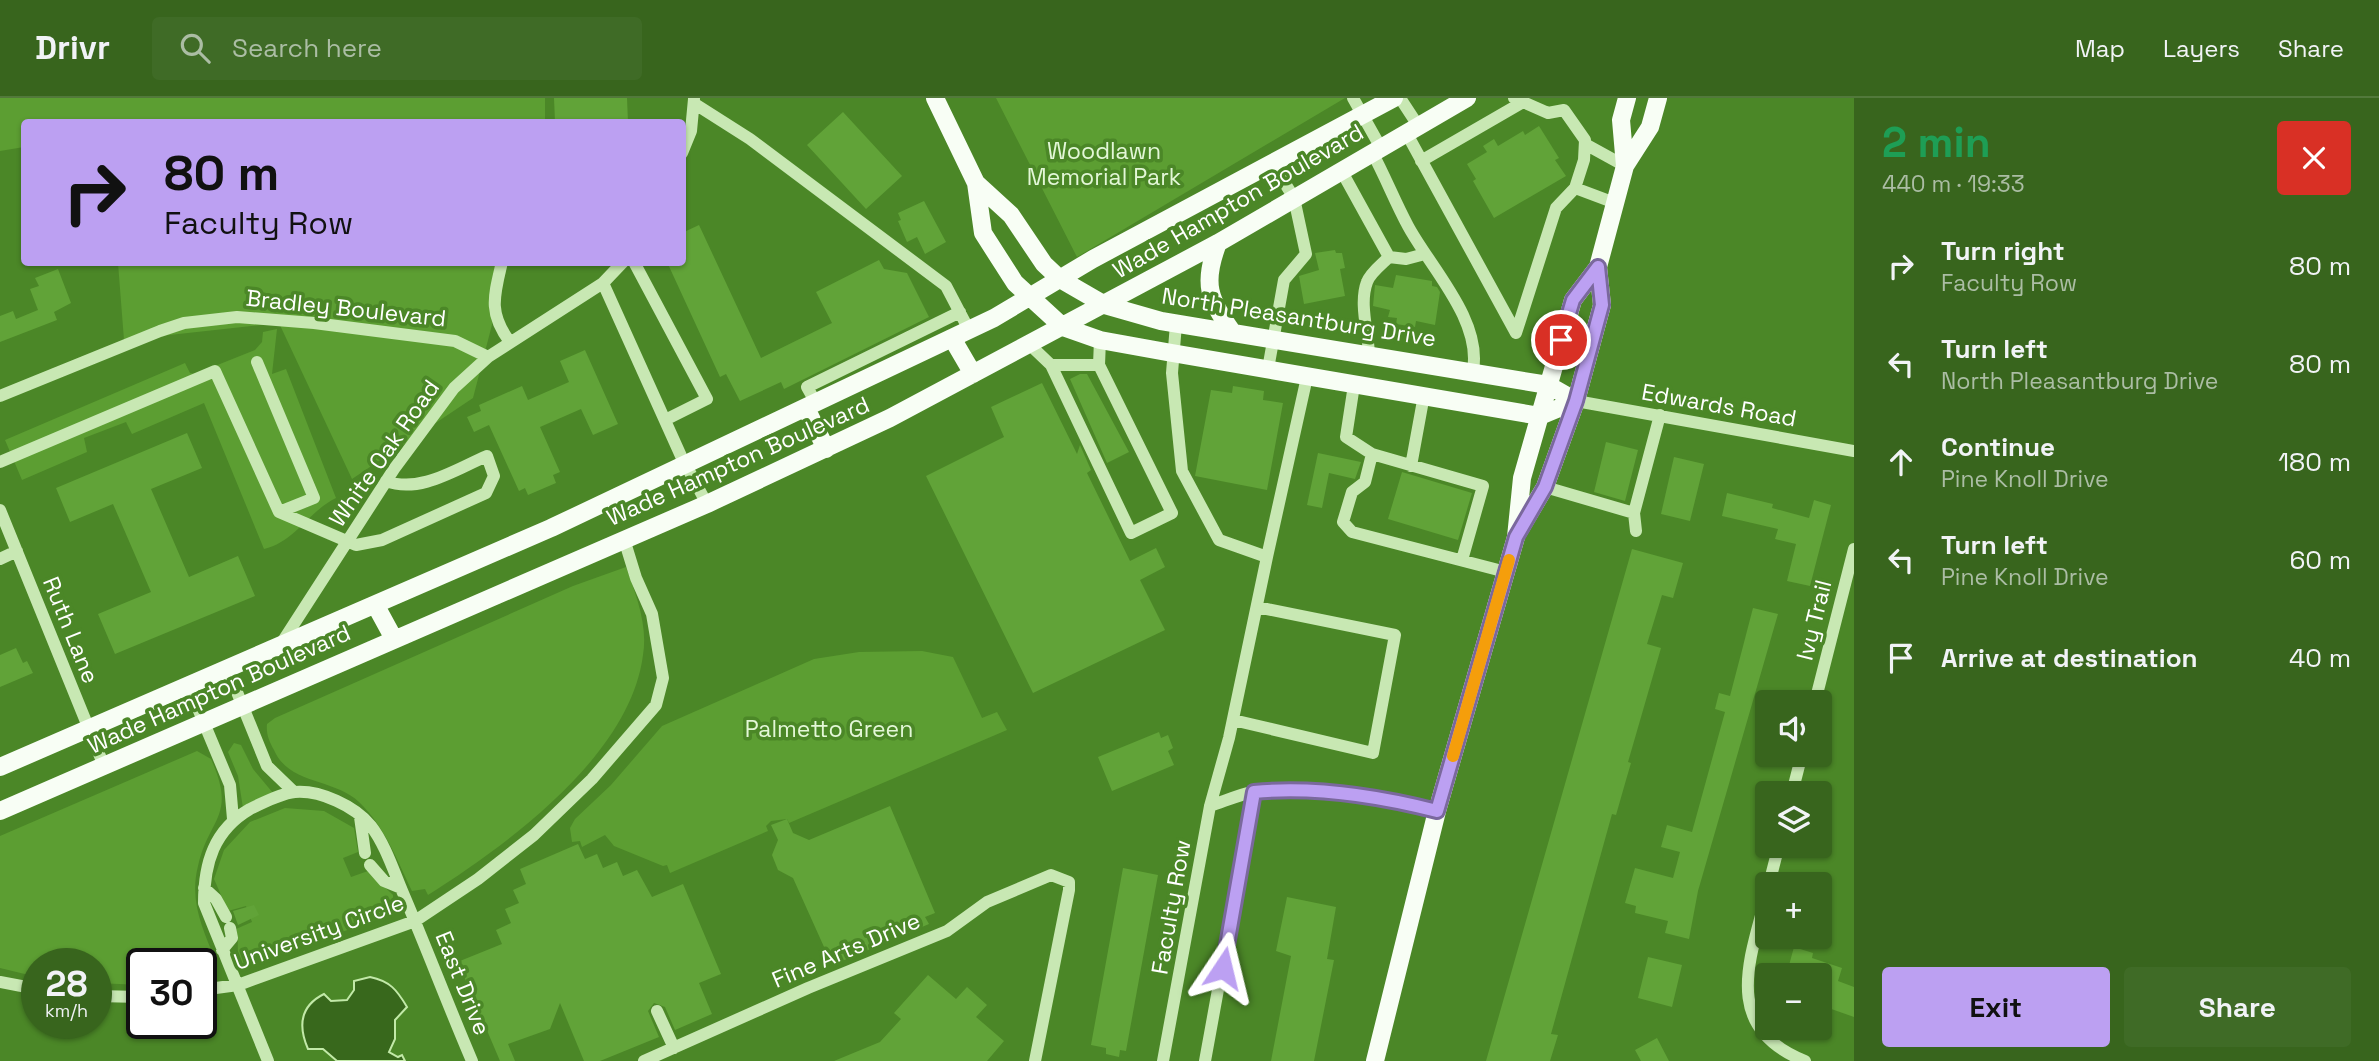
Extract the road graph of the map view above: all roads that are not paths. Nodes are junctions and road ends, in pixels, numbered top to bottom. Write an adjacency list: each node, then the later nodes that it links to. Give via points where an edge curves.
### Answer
1 (935, 98): 19 (main road, North Pleasantburg Drive)
2 (1353, 98): 10 (street)
3 (1394, 98): 10 (main road, Wade Hampton Boulevard)
4 (1400, 98): 12 (street)
5 (1467, 98): 12 (main road, Wade Hampton Boulevard)
6 (1627, 98): 17 (main road, via 1621,120)
7 (1658, 98): 17 (main road, via 1650,127)
8 (1518, 100): 13 (street, via 1548,113 1564,110); 15 (street)
9 (695, 101): 11 (street); 34 (street, via 928,271 946,286)
10 (1364, 116): 14 (street); 16 (main road, Wade Hampton Boulevard)
11 (687, 131)
12 (1413, 131): 14 (main road, Wade Hampton Boulevard); 15 (street)
13 (1585, 144): 17 (street); 20 (street)
14 (1377, 150): 18 (main road, Wade Hampton Boulevard); 24 (street, via 1408,226)
15 (1421, 161): 20 (street, via 1516,333 1556,208)
16 (1273, 164): 21 (street); 30 (main road, Wade Hampton Boulevard)
17 (1625, 166): 22 (main road)
18 (1341, 170): 21 (main road, Wade Hampton Boulevard); 25 (street)
19 (976, 183): 30 (main road, North Pleasantburg Drive, via 1011,215 1044,264); 32 (main road, North Pleasantburg Drive, via 983,233)
20 (1575, 188): 22 (street)
21 (1294, 198): 23 (main road, Wade Hampton Boulevard); 41 (street, via 1306,254 1284,280)
22 (1615, 203): 29 (main road)
23 (1218, 243): 33 (main road, Wade Hampton Boulevard); 38 (main road, via 1209,265 1209,295)
24 (1425, 254): 25 (street); 51 (street, via 1472,335)
25 (1388, 257): 45 (street, via 1367,279 1363,300)
26 (501, 266): 42 (street, via 493,302 498,326)
27 (619, 266): 31 (street, White Oak Road)
28 (636, 266): 62 (street, via 707,399)
29 (1598, 267): 55 (main road, via 1573,300); 58 (main road, via 1602,305)
30 (1060, 279): 32 (main road, Wade Hampton Boulevard); 33 (main road, North Pleasantburg Drive)
31 (603, 284): 42 (street, White Oak Road); 62 (street)
32 (1028, 298): 36 (main road, North Pleasantburg Drive); 37 (main road, Wade Hampton Boulevard)
33 (1105, 305): 35 (main road, North Pleasantburg Drive); 36 (main road, Wade Hampton Boulevard)
34 (960, 312): 37 (street); 59 (street, via 807,387)
35 (1176, 324): 38 (main road, North Pleasantburg Drive); 44 (street)
36 (1063, 327): 40 (main road, North Pleasantburg Drive); 43 (main road, Wade Hampton Boulevard)
37 (969, 330): 39 (main road, Wade Hampton Boulevard)
38 (1233, 333): 41 (main road, North Pleasantburg Drive)
39 (952, 338): 52 (main road); 59 (main road, Wade Hampton Boulevard)
40 (1100, 340): 44 (main road, North Pleasantburg Drive); 49 (street)
41 (1274, 340): 45 (main road, North Pleasantburg Drive); 50 (street)
42 (510, 342): 46 (street, White Oak Road)
43 (1029, 344): 48 (street); 52 (main road, Wade Hampton Boulevard)
44 (1172, 353): 50 (main road, North Pleasantburg Drive); 81 (street, via 1182,471 1219,540)
45 (1369, 354): 51 (main road, North Pleasantburg Drive)
46 (488, 357): 57 (street, Bradley Boulevard, via 469,345 424,335 237,317 184,323 160,331); 69 (street, White Oak Road, via 447,396)
47 (257, 362): 73 (street, via 314,498)
48 (1051, 365): 49 (street); 49 (street, via 1131,533 1172,513)
49 (1100, 365)
50 (1268, 369): 53 (main road, North Pleasantburg Drive)
51 (1473, 370): 55 (main road, North Pleasantburg Drive)
52 (972, 374): 63 (main road, Wade Hampton Boulevard)
53 (1307, 377): 54 (main road, North Pleasantburg Drive); 81 (street, Faculty Row)
54 (1354, 385): 56 (main road, North Pleasantburg Drive); 65 (street, via 1346,437)
55 (1548, 385): 58 (main road, North Pleasantburg Drive); 61 (main road)
56 (1423, 395): 61 (main road, North Pleasantburg Drive); 68 (street)
57 (0, 396)
58 (1576, 401): 60 (street, Edwards Road); 61 (main road); 70 (main road)
59 (811, 406): 63 (main road); 67 (main road, Wade Hampton Boulevard)
60 (1660, 415): 64 (street, Edwards Road); 74 (street)
61 (1540, 416): 76 (main road, via 1522,478)
62 (665, 420): 67 (street)
63 (826, 449): 71 (main road, Wade Hampton Boulevard)
64 (1854, 451)
65 (1372, 454): 68 (street); 83 (street, via 1365,482 1352,492 1343,522 1352,532)
66 (0, 461): 73 (street, via 215,371)
67 (686, 466): 71 (street); 85 (main road, Wade Hampton Boulevard)
68 (1411, 466): 83 (street, via 1483,486)
69 (386, 481): 78 (street, White Oak Road); 78 (street, via 400,487 421,485 487,456 494,476 486,493 382,540 356,545)
70 (1545, 487): 74 (street); 76 (main road)
71 (708, 504): 77 (main road, Wade Hampton Boulevard)
72 (0, 510): 80 (street, Ruth Lane)
73 (279, 512): 78 (street)
74 (1634, 513): 75 (street)
75 (1636, 531)
76 (1516, 537): 84 (main road)
77 (624, 539): 87 (main road, Wade Hampton Boulevard); 107 (street, University Circle, via 652,614 663,678 656,705 592,779 534,835)
78 (347, 541): 88 (street, White Oak Road)
79 (1854, 549): 91 (street, Ivy Trail)
80 (17, 551): 82 (street); 95 (street, Ruth Lane)
81 (1267, 557): 86 (street, Faculty Row)
82 (0, 559)
83 (1462, 561): 84 (street)
84 (1506, 572): 102 (main road)
85 (376, 606): 87 (main road); 88 (main road, Wade Hampton Boulevard)
86 (1256, 607): 93 (street, Faculty Row); 93 (street, via 1395,635 1373,753)
87 (394, 639): 92 (main road, Wade Hampton Boulevard)
88 (278, 649): 89 (main road, Wade Hampton Boulevard)
89 (228, 670): 90 (main road, Wade Hampton Boulevard); 92 (street)
90 (189, 687): 94 (street); 95 (main road, Wade Hampton Boulevard)
91 (1818, 690)
92 (243, 706): 94 (main road, Wade Hampton Boulevard); 98 (street, via 267,766)
93 (1233, 720): 100 (street, Faculty Row)
94 (203, 722): 96 (main road, Wade Hampton Boulevard); 104 (street, via 230,785)
95 (89, 730): 96 (street, Ruth Lane); 97 (main road, Wade Hampton Boulevard)
96 (104, 766): 101 (main road, Wade Hampton Boulevard)
97 (0, 768)
98 (294, 792): 103 (street, via 323,796); 104 (street)
99 (1254, 792): 100 (street); 102 (street, via 1322,792); 121 (street)
100 (1210, 807): 120 (street, Faculty Row)
101 (0, 811)
102 (1437, 811): 122 (main road)
103 (360, 817): 106 (street, East Drive, via 371,826); 106 (street, via 368,859 384,881)
104 (233, 819): 105 (street, via 213,844)
105 (204, 888): 109 (street, via 204,903); 109 (street, via 216,899 228,923 232,938)
106 (401, 888): 107 (street, East Drive)
107 (415, 921): 111 (street, University Circle); 117 (street, East Drive)
108 (1755, 940): 123 (street, via 1749,977 1750,1015 1771,1042)
109 (222, 950): 111 (street)
110 (0, 982): 112 (street)
111 (238, 985): 113 (street, University Circle); 116 (street)
112 (21, 986)
113 (217, 988)
114 (657, 1011): 115 (street)
115 (674, 1048): 118 (street, Fine Arts Drive); 119 (street, Fine Arts Drive, via 947,930 987,902 1043,877 1060,877 1069,882 1069,890)
116 (268, 1061)
117 (472, 1061)
118 (644, 1061)
119 (1035, 1061)
120 (1163, 1061)
121 (1205, 1061)
122 (1375, 1061)
123 (1805, 1061)

